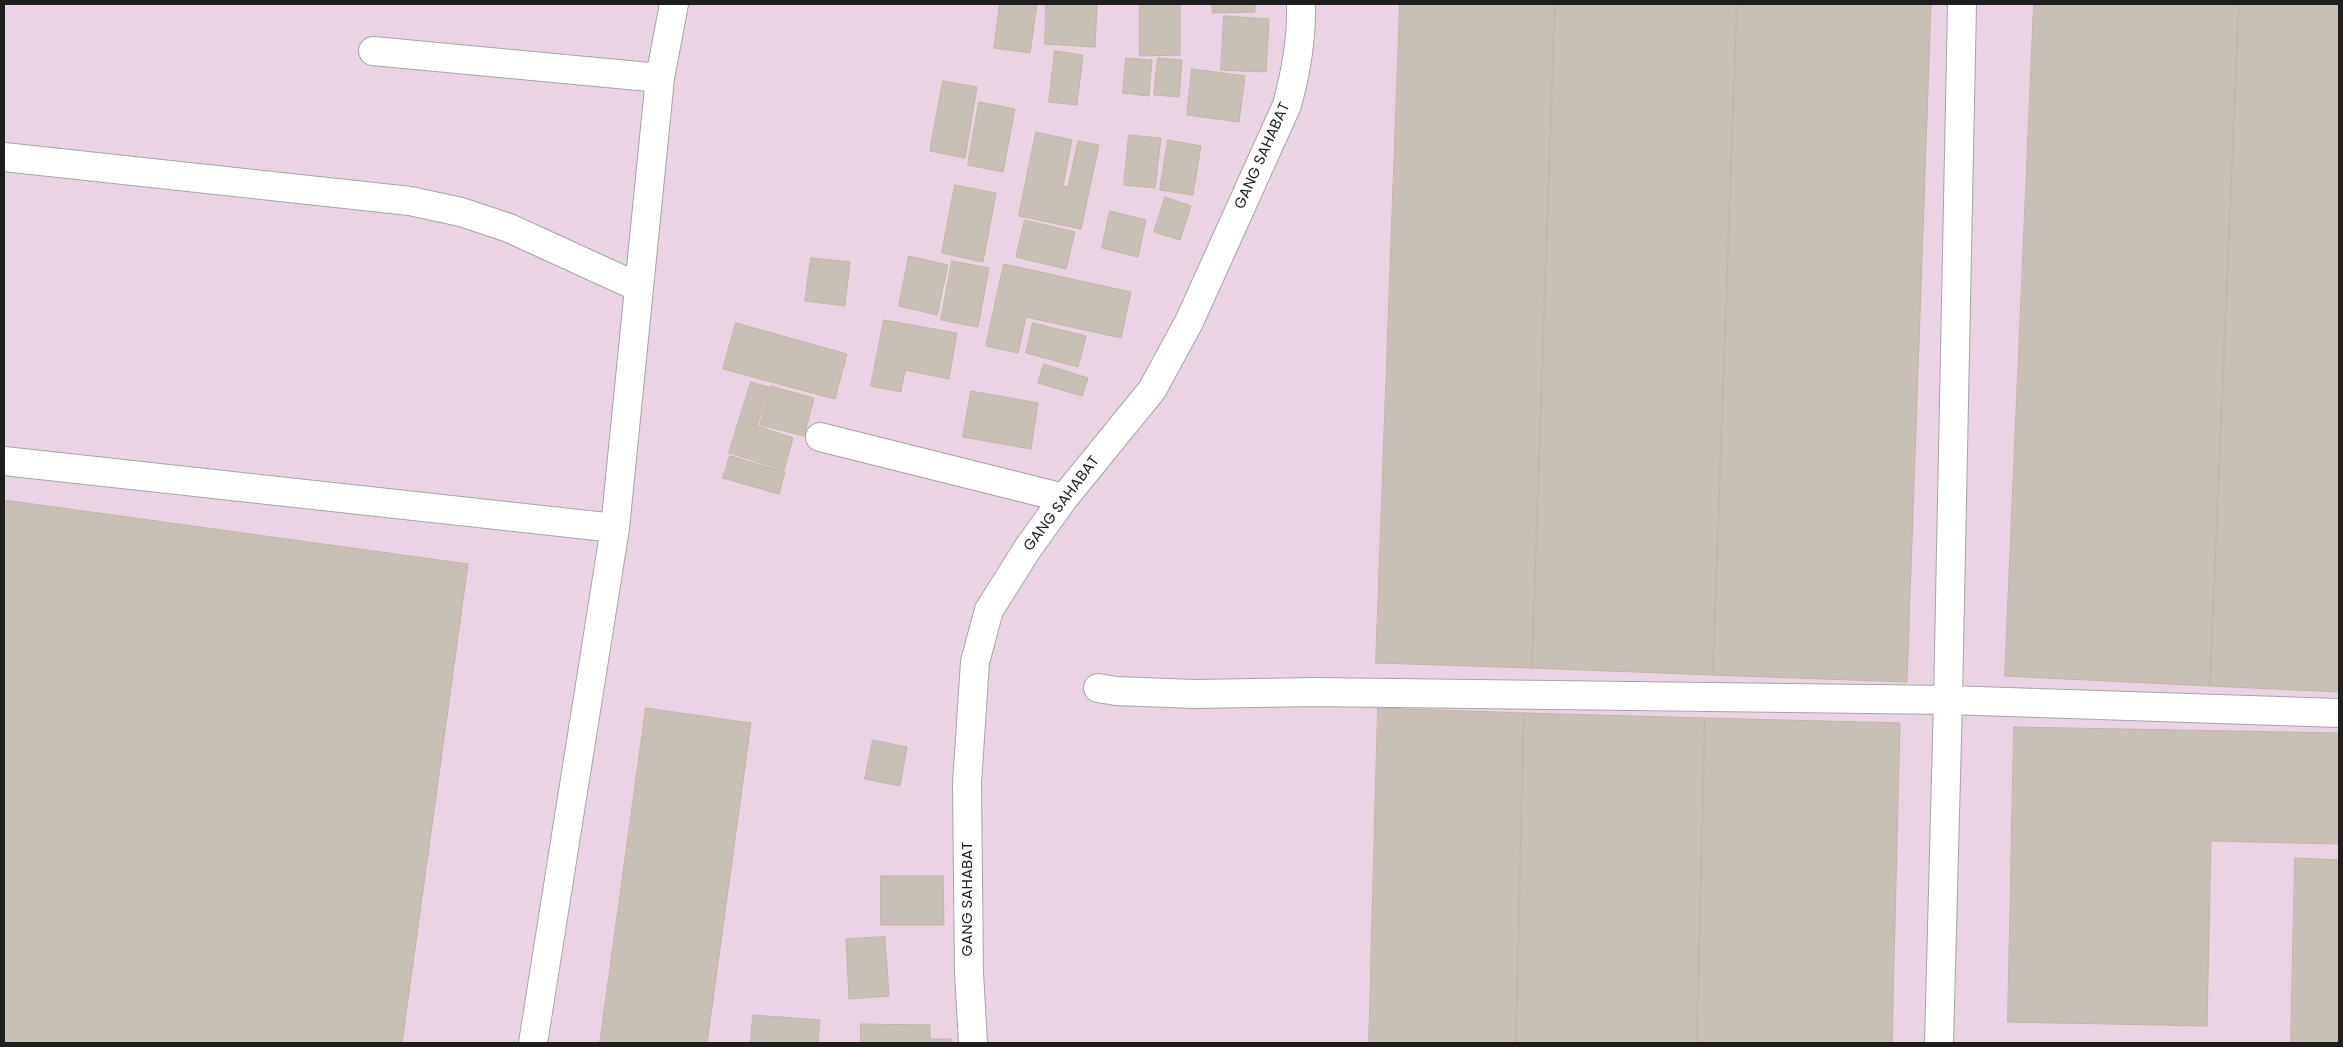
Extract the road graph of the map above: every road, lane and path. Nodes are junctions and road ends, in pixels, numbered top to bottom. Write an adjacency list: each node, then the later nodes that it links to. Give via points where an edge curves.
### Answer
1 (674, 4): 5 (street)
2 (1301, 4): 10 (street, GANG SAHABAT, via 1299,49 1287,105 1189,322 1152,390)
3 (1962, 4): 13 (street)
4 (372, 51): 5 (street)
5 (660, 78): 7 (street)
6 (4, 157): 7 (street, via 410,201 460,212 509,228)
7 (638, 287): 11 (street)
8 (820, 437): 10 (street)
9 (4, 461): 11 (street)
10 (1064, 498): 16 (street, GANG SAHABAT, via 989,610 975,662 967,783)
11 (614, 528): 15 (street)
12 (1098, 688): 13 (street, via 1194,694 1314,692)
13 (1948, 700): 14 (street); 17 (street)
14 (2339, 712)
15 (533, 1043)
16 (973, 1043)
17 (1939, 1043)

